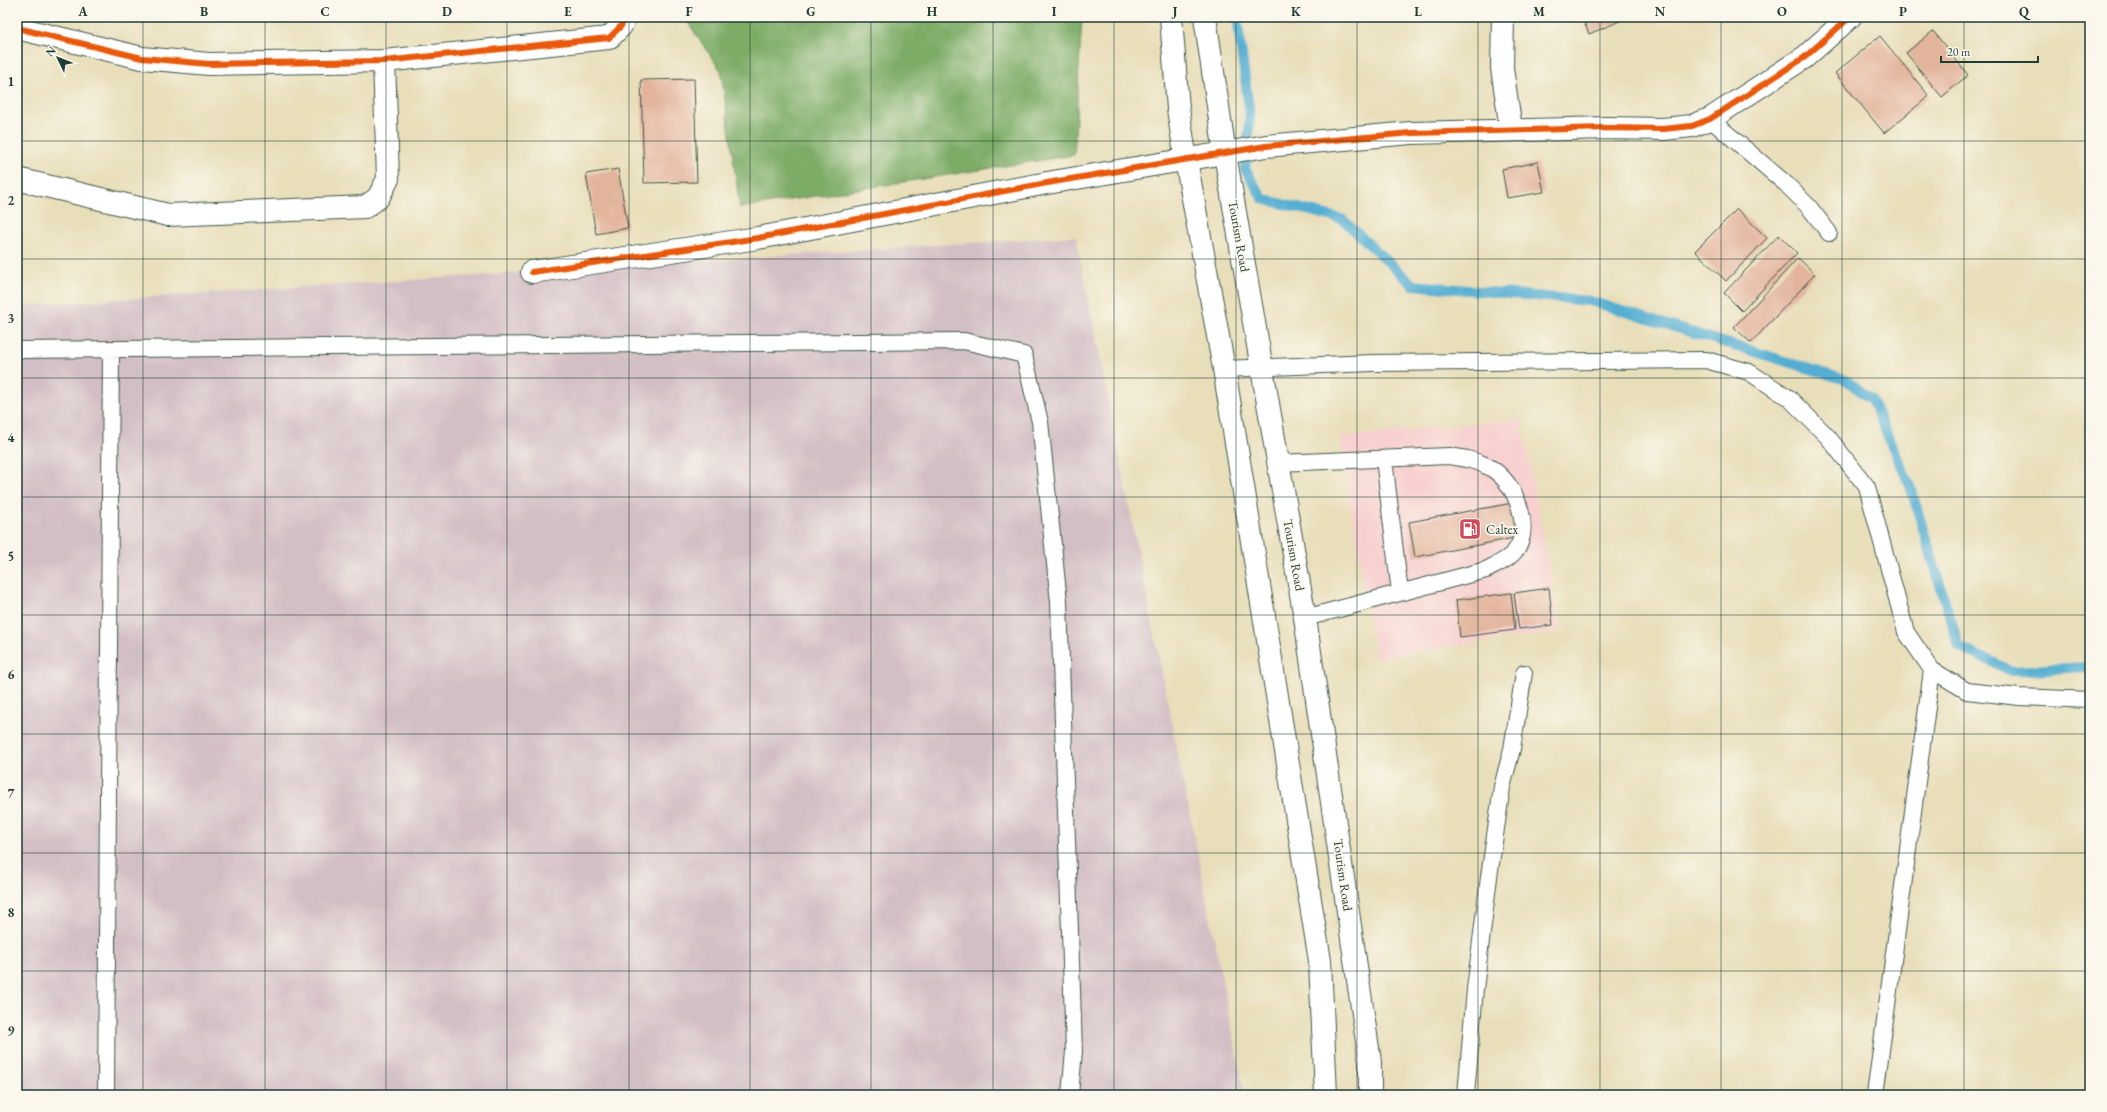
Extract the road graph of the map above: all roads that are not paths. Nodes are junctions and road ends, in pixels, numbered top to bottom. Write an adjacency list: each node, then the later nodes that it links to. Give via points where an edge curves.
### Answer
1 (625, 17): 7 (street, via 621,26 609,38)
2 (1171, 17): 11 (street, via 1178,109)
3 (1205, 17): 10 (street, Tourism Road)
4 (1503, 17): 9 (street, via 1502,68)
5 (1850, 17): 8 (street, via 1805,57)
6 (17, 28): 7 (street, via 142,58 209,64)
7 (384, 61): 12 (street, via 388,179 378,198 365,207 168,215)
8 (1710, 119): 9 (street, via 1692,126 1663,130); 13 (lane, via 1786,184)
9 (1511, 129): 10 (street, via 1410,133 1266,146)
10 (1229, 153): 11 (street); 17 (street, Tourism Road)
11 (1186, 160): 14 (street, via 1047,183 758,238); 18 (street)
12 (17, 179)
13 (1830, 233)
14 (532, 272)
15 (111, 349): 16 (lane); 26 (lane); 27 (lane, via 964,341 1024,355 1040,422 1059,602 1074,1051)
16 (17, 350)
17 (1261, 367): 18 (lane); 20 (street, Tourism Road); 23 (lane, via 1373,363 1706,360 1749,372 1789,398 1828,437 1867,487 1906,632)
18 (1224, 370): 28 (street, via 1320,962)
19 (1384, 459): 20 (lane); 21 (lane); 21 (lane, via 1449,456 1472,459 1490,468 1503,477 1512,490 1519,508 1523,531 1517,548 1506,559 1486,570)
20 (1277, 463): 22 (street, Tourism Road)
21 (1400, 594): 22 (lane)
22 (1305, 618): 29 (street, Tourism Road, via 1370,1062)
23 (1932, 670): 25 (lane, via 1967,691 2019,697); 31 (lane)
24 (1524, 673): 30 (lane, via 1512,749 1502,787 1489,877 1475,989)
25 (2090, 700)
26 (106, 1095)
27 (1070, 1095)
28 (1326, 1095)
29 (1370, 1095)
30 (1466, 1095)
31 (1875, 1095)

